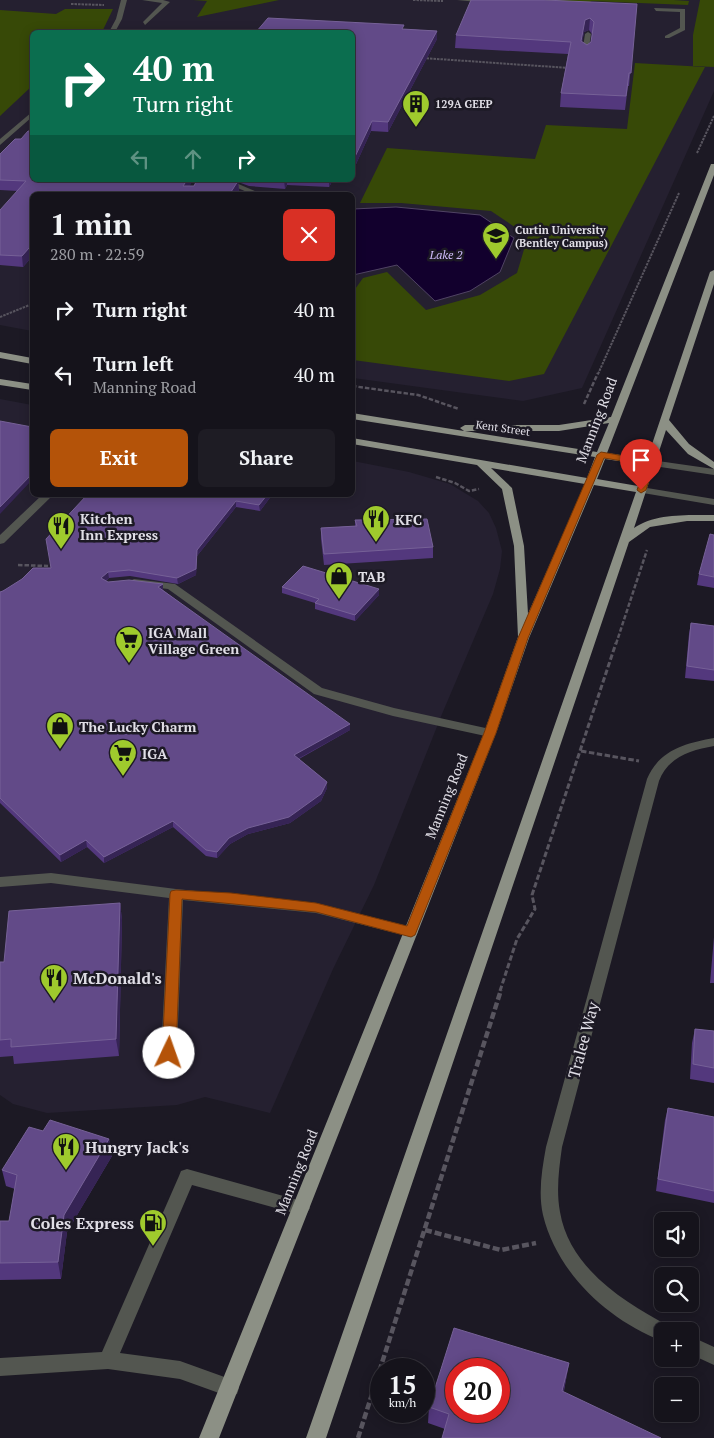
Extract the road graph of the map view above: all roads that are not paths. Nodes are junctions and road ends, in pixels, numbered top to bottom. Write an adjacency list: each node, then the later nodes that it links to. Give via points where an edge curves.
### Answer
1 (124, 0): 7 (street)
2 (145, 0): 6 (street, via 166,2)
3 (460, 0): 4 (street)
4 (496, 2)
5 (656, 9): 9 (street, via 683,10 683,29)
6 (145, 23)
7 (113, 30)
8 (588, 34): 10 (street)
9 (667, 37)
10 (585, 54)
11 (29, 121): 12 (street)
12 (0, 143)
13 (714, 166): 22 (main road, Manning Road)
14 (228, 182): 15 (street)
15 (253, 192)
16 (714, 272): 23 (main road)
17 (0, 355): 18 (main road)
18 (30, 361)
19 (0, 382): 20 (main road)
20 (30, 387)
21 (355, 417): 24 (main road, Kent Street)
22 (615, 419): 24 (main road, via 576,428 545,430); 26 (main road, Manning Road)
23 (664, 420): 27 (main road); 29 (main road, via 680,442)
24 (410, 427): 26 (main road, Kent Street)
25 (355, 442): 28 (main road)
26 (601, 455): 27 (main road, Kent Street); 31 (main road, Manning Road)
27 (651, 463): 30 (street); 32 (main road)
28 (481, 464): 31 (main road); 39 (main road, via 507,488 519,546)
29 (714, 466)
30 (714, 472)
31 (590, 482): 32 (main road); 39 (main road, Manning Road)
32 (641, 490): 34 (street); 36 (main road)
33 (46, 497): 37 (street)
34 (714, 502)
35 (714, 518): 36 (main road, via 647,524)
36 (624, 540): 54 (main road)
37 (0, 541)
38 (123, 582): 40 (street, via 171,586 318,692)
39 (523, 638): 40 (main road, Manning Road)
40 (490, 733): 44 (main road, Manning Road)
41 (714, 742): 47 (street, Tralee Way, via 692,745 673,755 658,769 650,788 554,1147 549,1190 553,1222 579,1272 605,1297)
42 (0, 882): 43 (street, via 51,878)
43 (176, 894): 44 (street, via 316,908); 45 (street)
44 (411, 932): 46 (main road, Manning Road)
45 (168, 1073)
46 (301, 1208): 50 (street, via 186,1176); 52 (main road, Manning Road)
47 (654, 1328)
48 (699, 1349): 49 (street)
49 (714, 1356)
50 (108, 1360): 51 (street); 52 (street, via 180,1370)
51 (0, 1366)
52 (230, 1388): 53 (main road, Manning Road)
53 (210, 1438)
54 (316, 1438)

